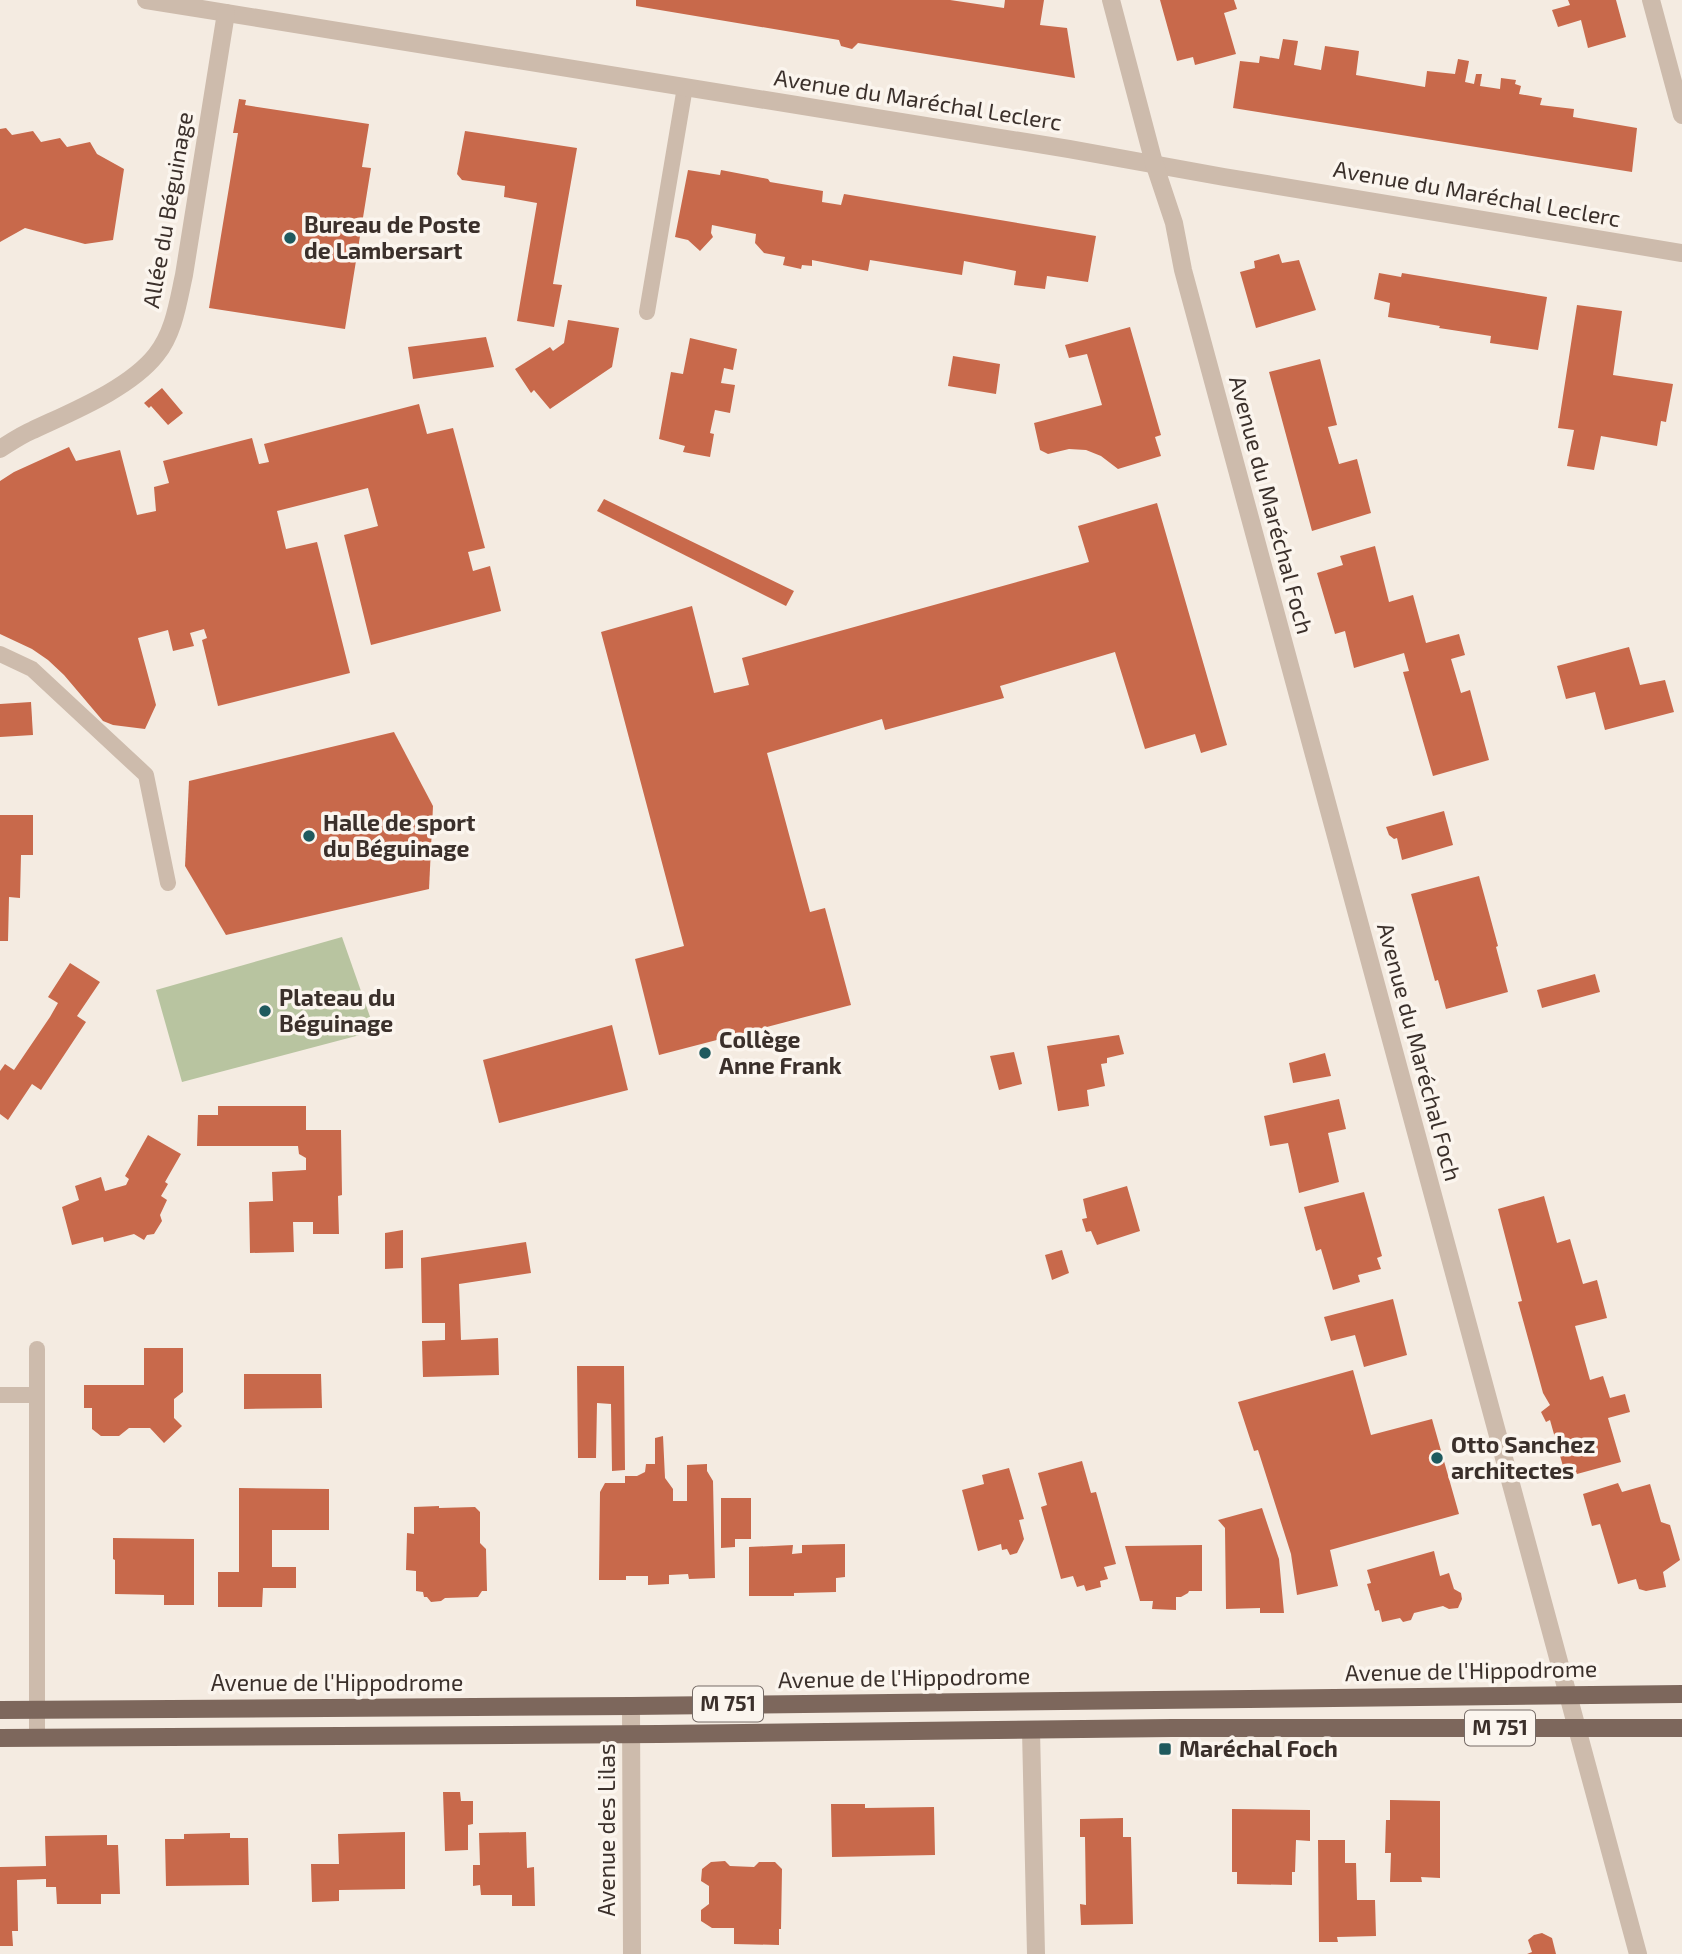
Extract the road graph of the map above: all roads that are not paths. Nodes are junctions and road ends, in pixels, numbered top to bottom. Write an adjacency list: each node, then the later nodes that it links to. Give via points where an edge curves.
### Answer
1 (146, 0): 4 (street, Avenue du Maréchal Leclerc)
2 (1111, 0): 7 (street, Avenue du Maréchal Foch)
3 (1651, 0): 6 (street)
4 (226, 13): 5 (street, Avenue du Maréchal Leclerc); 10 (street, Allée du Béguinage, via 184,275 166,338 138,372 90,403)
5 (685, 87): 7 (street, Avenue du Maréchal Leclerc); 9 (lane)
6 (1682, 115)
7 (1154, 163): 8 (street, Avenue du Maréchal Leclerc); 17 (street, Avenue du Maréchal Foch, via 1174,223 1186,284)
8 (1682, 253)
9 (647, 312)
10 (0, 449)
11 (0, 654): 12 (lane, via 32,669 146,775)
12 (168, 883)
13 (37, 1349): 15 (lane)
14 (0, 1395): 15 (lane)
15 (37, 1395): 20 (lane)
16 (1682, 1694): 17 (main road, Avenue de l'Hippodrome / M 751)
17 (1568, 1695): 18 (main road, Avenue de l'Hippodrome / M 751); 21 (street, Avenue du Maréchal Foch)
18 (631, 1706): 20 (main road, Avenue de l'Hippodrome / M 751); 24 (street, Avenue des Lilas)
19 (0, 1710): 20 (main road, Avenue de l'Hippodrome / M 751)
20 (37, 1710): 26 (lane)
21 (1577, 1728): 22 (main road, M 751); 23 (main road, M 751); 29 (street, Avenue du Maréchal Foch)
22 (1682, 1728)
23 (1031, 1730): 24 (main road, M 751); 28 (street)
24 (631, 1735): 26 (main road, M 751); 27 (street, Avenue des Lilas)
25 (0, 1738): 26 (main road, M 751)
26 (37, 1738)
27 (632, 1954)
28 (1036, 1954)
29 (1638, 1954)

